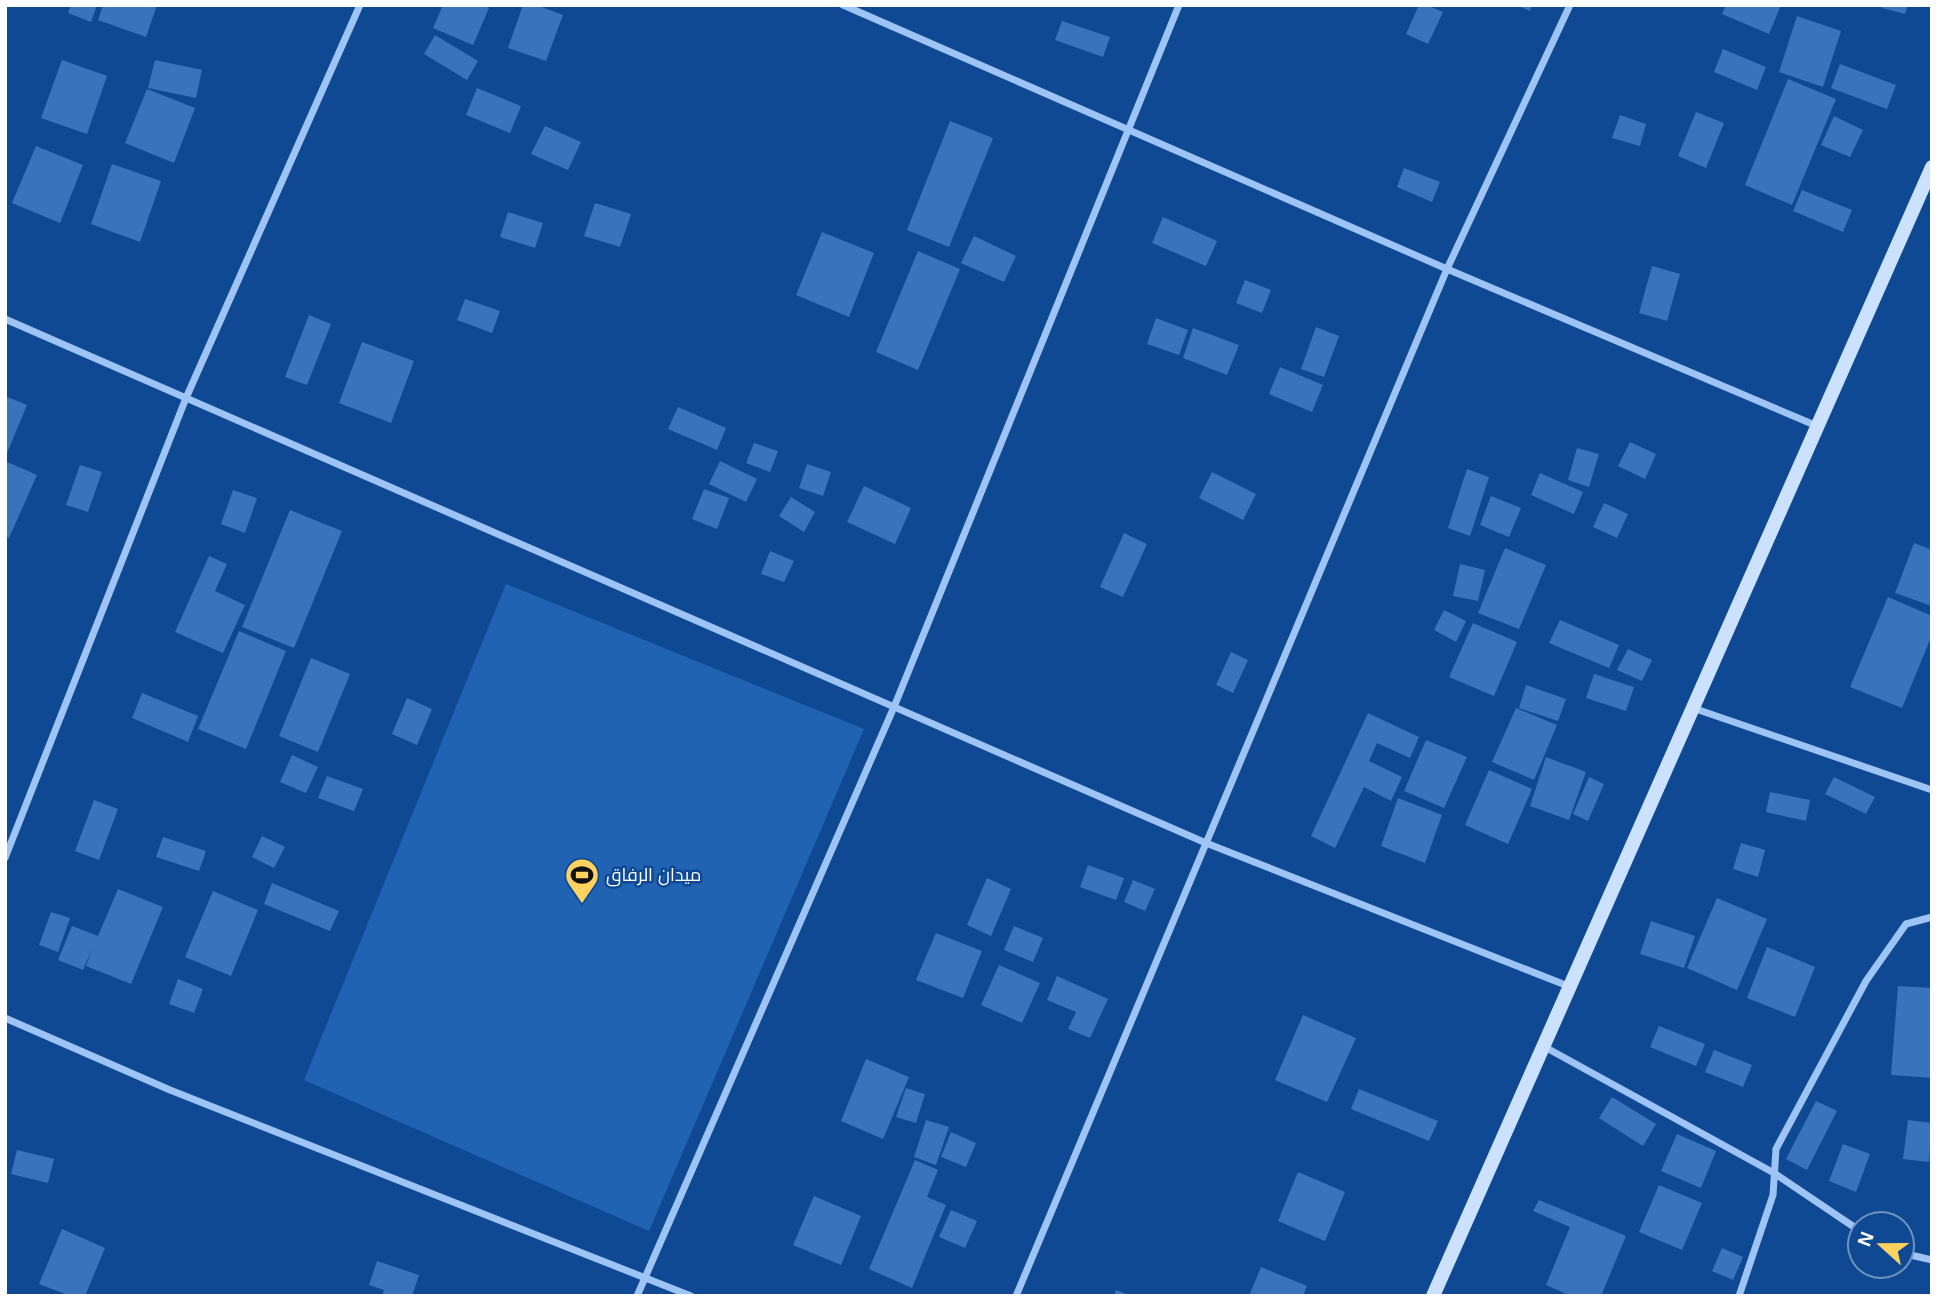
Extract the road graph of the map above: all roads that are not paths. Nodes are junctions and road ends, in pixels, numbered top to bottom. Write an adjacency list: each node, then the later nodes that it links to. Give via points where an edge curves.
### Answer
1 (360, 5): 9 (street)
2 (843, 5): 5 (street)
3 (1179, 5): 5 (street)
4 (1570, 5): 7 (street)
5 (1128, 129): 7 (street); 11 (street)
6 (1932, 167): 10 (street)
7 (1447, 269): 10 (street); 14 (street)
8 (5, 319): 9 (street)
9 (186, 398): 11 (street); 15 (street)
10 (1817, 427): 12 (street)
11 (894, 707): 14 (street); 22 (street)
12 (1693, 708): 13 (street); 17 (street)
13 (1932, 790)
14 (1206, 843): 17 (street); 25 (street)
15 (5, 858)
16 (1932, 917): 20 (street, via 1906,924 1866,981 1776,1149)
17 (1569, 986): 19 (street)
18 (5, 1018): 22 (street, via 170,1090)
19 (1543, 1046): 20 (street); 26 (street)
20 (1774, 1172): 21 (street); 27 (street, via 1773,1195)
21 (1846, 1221)
22 (645, 1278): 23 (street); 24 (street)
23 (637, 1296)
24 (691, 1296)
25 (1016, 1296)
26 (1433, 1296)
27 (1739, 1296)

